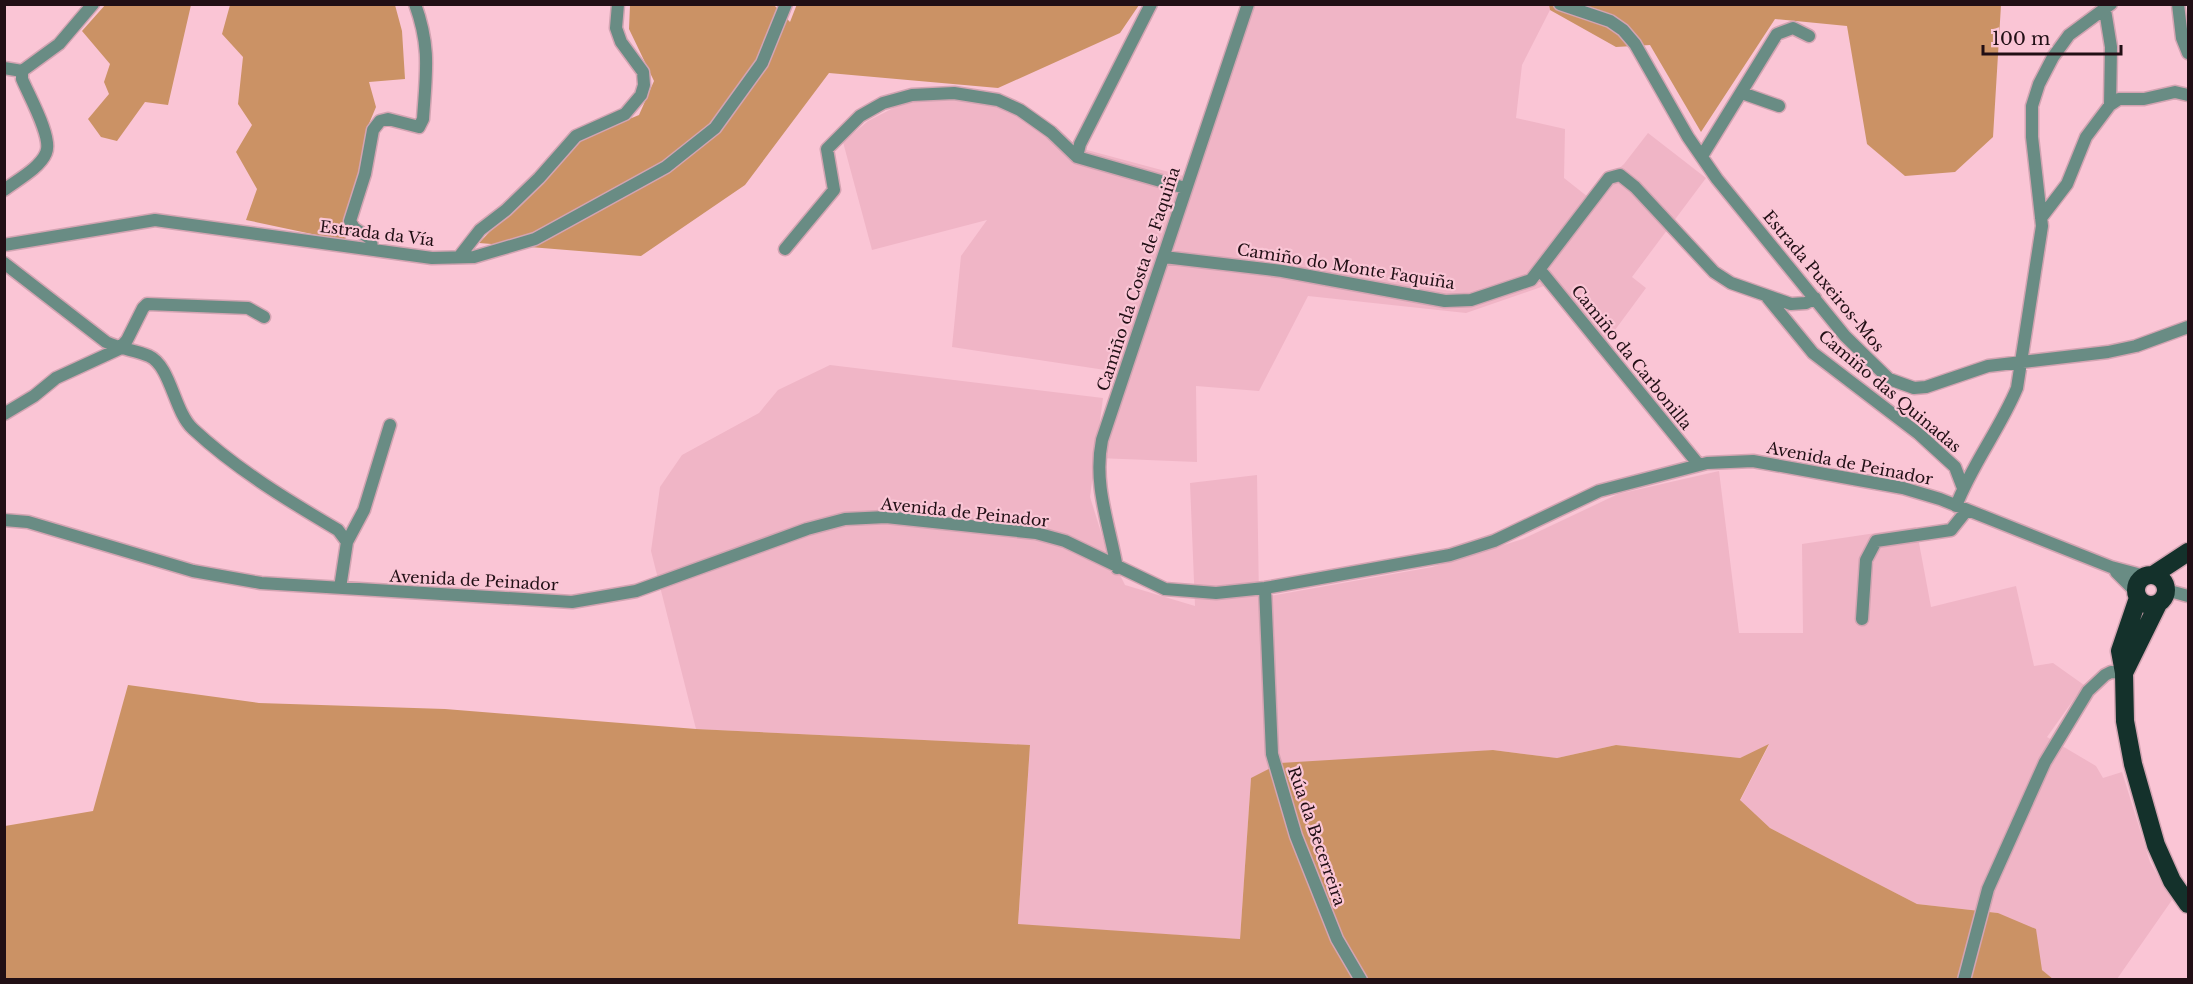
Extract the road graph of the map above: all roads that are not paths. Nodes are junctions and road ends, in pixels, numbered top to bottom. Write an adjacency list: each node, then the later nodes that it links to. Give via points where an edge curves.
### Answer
1 (93, 4): 13 (street, via 59,44)
2 (415, 4): 25 (street, via 426,34 423,119 419,127 388,119 380,121 373,130 365,174 350,221 371,239)
3 (618, 4): 26 (street, via 616,28 642,72 641,95 625,114 576,136 539,178 480,230)
4 (786, 4): 26 (street, Estrada da Vía, via 762,63 715,128 666,166 535,239 474,257)
5 (1151, 4): 19 (street)
6 (1248, 4): 20 (street, Camiño da Costa de Faquiña)
7 (1560, 4): 18 (street, Estrada Puxeiros-Mos, via 1610,21 1623,30)
8 (2178, 4): 11 (street)
9 (2108, 7): 16 (street); 22 (street, via 2069,34 2039,84 2032,106)
10 (1809, 36): 14 (street, via 1793,28 1777,34)
11 (2188, 53)
12 (4, 68): 13 (street)
13 (22, 71): 21 (street, via 22,80 48,139 47,152)
14 (1742, 93): 17 (street); 18 (street)
15 (2188, 95): 16 (street, via 2175,92 2144,99 2119,99)
16 (2110, 105): 22 (street, via 2085,137 2067,184)
17 (1779, 106)
18 (1702, 156): 31 (street, Estrada Puxeiros-Mos)
19 (1077, 157): 20 (street); 24 (street, via 1052,132 998,100 936,92 883,103 860,116 827,149 834,190)
20 (1185, 188): 27 (street, Camiño da Costa de Faquiña)
21 (4, 190)
22 (2041, 218): 35 (street)
23 (4, 245): 25 (street, Estrada da Vía, via 155,220)
24 (785, 249)
25 (372, 250): 26 (street, Estrada da Vía, via 432,258)
26 (459, 257)
27 (1164, 257): 29 (street, Camiño do Monte Faquiña, via 1282,271 1444,301 1471,300 1531,280); 44 (street, Camiño da Costa de Faquiña, via 1098,458 1098,488)
28 (4, 263): 34 (street)
29 (1540, 270): 30 (street, Camiño do Monte Faquiña, via 1609,178 1620,175 1714,272 1731,283); 38 (street, Camiño da Carbonilla)
30 (1767, 296): 31 (street, Camiño do Monte Faquiña, via 1791,304); 39 (street, Camiño das Quinadas, via 1813,353 1919,434 1955,467)
31 (1815, 298): 35 (street, Estrada Puxeiros-Mos, via 1872,365 1900,385 1926,387 1967,371)
32 (264, 317): 34 (street, via 248,308 147,304)
33 (2188, 327): 35 (street, Estrada Puxeiros-Mos, via 2108,352)
34 (119, 349): 36 (street, via 56,378); 42 (street, via 150,356 159,364 182,417 191,428 247,475 339,530)
35 (2020, 362): 39 (street, via 2017,388 2009,407)
36 (4, 414)
37 (390, 425): 42 (street, via 364,510)
38 (1699, 465): 40 (street, Avenida de Peinador, via 1753,461 1808,469 1903,488); 46 (street, Avenida de Peinador, via 1599,491 1494,541 1450,555)
39 (1963, 488): 40 (street)
40 (1962, 508): 47 (street, Avenida de Peinador, via 2111,567); 49 (street, via 1951,530 1876,541 1866,560)
41 (4, 520): 45 (street, Avenida de Peinador, via 28,522 193,572 261,583)
42 (347, 542): 45 (street)
43 (2188, 552): 47 (highway, via 2174,579)
44 (1117, 567): 45 (street, Avenida de Peinador, via 1065,541 1036,532 886,518 845,519 636,591 572,602); 46 (street, Avenida de Peinador, via 1165,589 1216,593)
45 (340, 588)
46 (1265, 588): 52 (street, Rúa da Becerreira, via 1272,754 1296,836 1337,939)
47 (2151, 589): 48 (street, Avenida de Peinador); 50 (highway, via 2120,651)
48 (2188, 596)
49 (1862, 619)
50 (2124, 673): 51 (highway, via 2125,721 2143,807 2172,881); 53 (street, via 2104,675 2088,691 2045,762 1988,890)
51 (2188, 904)
52 (1360, 980)
53 (1964, 980)

